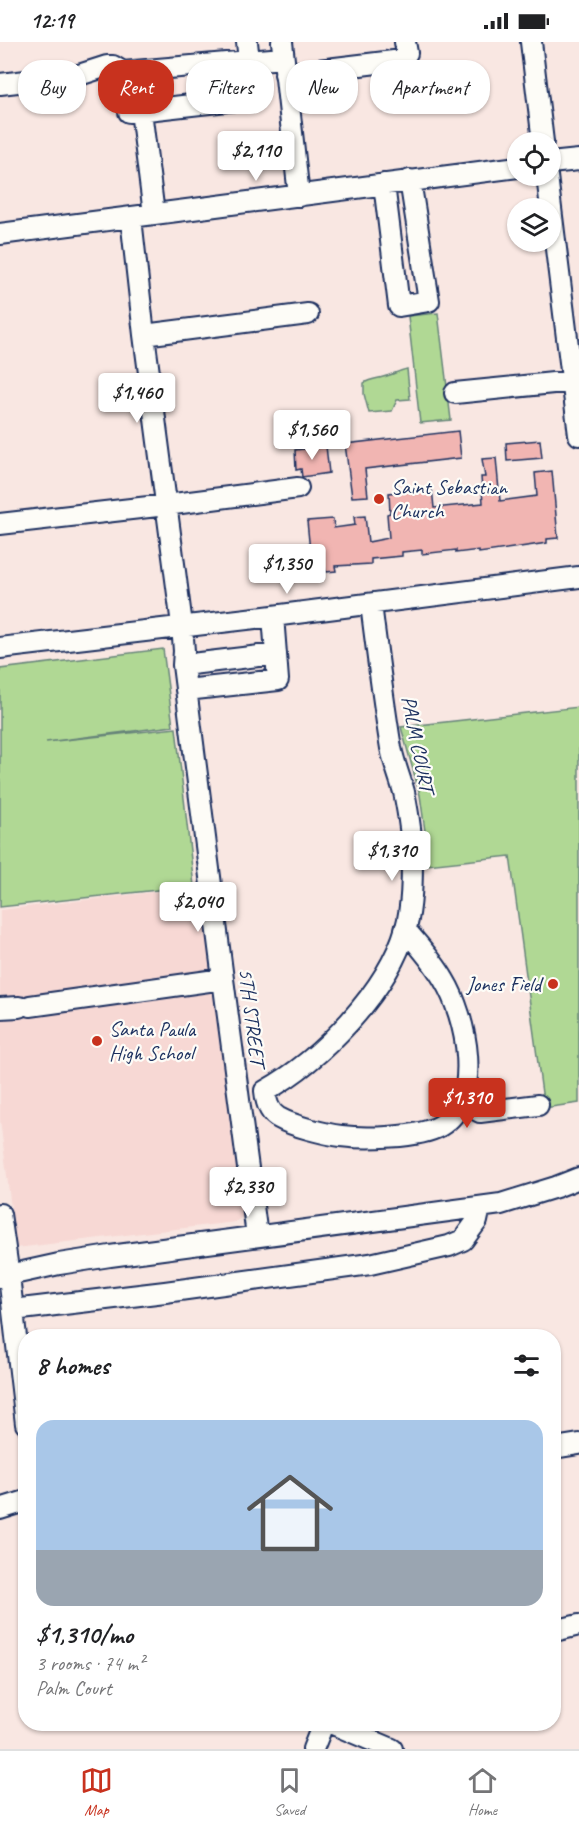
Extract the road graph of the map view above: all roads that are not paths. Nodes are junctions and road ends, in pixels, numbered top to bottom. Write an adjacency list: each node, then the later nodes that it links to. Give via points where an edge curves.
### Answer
1 (405, 42): 4 (street, via 407,53 402,60)
2 (531, 42): 10 (street)
3 (245, 55): 4 (street); 5 (street); 8 (street, via 245,99)
4 (283, 58): 17 (street)
5 (174, 65)
6 (98, 69): 7 (street, via 79,75)
7 (0, 84)
8 (174, 107)
9 (141, 114): 18 (street)
10 (542, 132)
11 (579, 160): 12 (street)
12 (561, 162)
13 (507, 168): 14 (street)
14 (410, 180): 15 (street); 15 (street, via 429,301 399,306)
15 (384, 184): 17 (street)
16 (548, 186): 23 (street)
17 (299, 196): 18 (street)
18 (153, 214): 19 (street)
19 (131, 218): 20 (street); 22 (street, 5TH STREET)
20 (0, 234)
21 (308, 314): 22 (street)
22 (144, 335): 27 (street, 5TH STREET)
23 (573, 381): 24 (street); 25 (street)
24 (455, 393)
25 (579, 435)
26 (298, 488): 27 (street)
27 (166, 505): 28 (street); 32 (street, 5TH STREET)
28 (0, 524)
29 (579, 577): 30 (street)
30 (371, 603): 31 (street); 37 (street, PALM COURT, via 392,751 404,791 411,840)
31 (273, 616): 32 (street); 34 (street)
32 (182, 625): 33 (street); 35 (street, 5TH STREET)
33 (0, 648)
34 (276, 654): 35 (street); 36 (street, via 278,680)
35 (183, 665): 36 (street, 5TH STREET)
36 (186, 690): 38 (street, 5TH STREET)
37 (405, 929): 40 (street, via 446,982 462,1024 466,1069); 40 (street, PALM COURT, via 386,972 356,1014 326,1045 265,1092 266,1104 278,1118 338,1136 393,1136 442,1125)
38 (223, 979): 39 (street); 45 (street, 5TH STREET)
39 (16, 1007)
40 (462, 1102): 41 (street, via 480,1112)
41 (538, 1105)
42 (579, 1178): 43 (street, via 501,1204)
43 (480, 1207): 45 (street); 47 (street, via 477,1221 463,1240 370,1264)
44 (0, 1214): 46 (street)
45 (257, 1236): 46 (street, via 69,1262)
46 (5, 1277): 47 (street)
47 (13, 1310): 48 (street)
48 (18, 1354)
49 (579, 1444): 50 (street)
50 (561, 1447)
51 (18, 1503): 52 (street)
52 (0, 1509)
53 (579, 1625): 54 (street)
54 (561, 1629)
55 (320, 1731): 57 (street)
56 (350, 1731): 58 (street)
57 (312, 1749)
58 (392, 1749)

